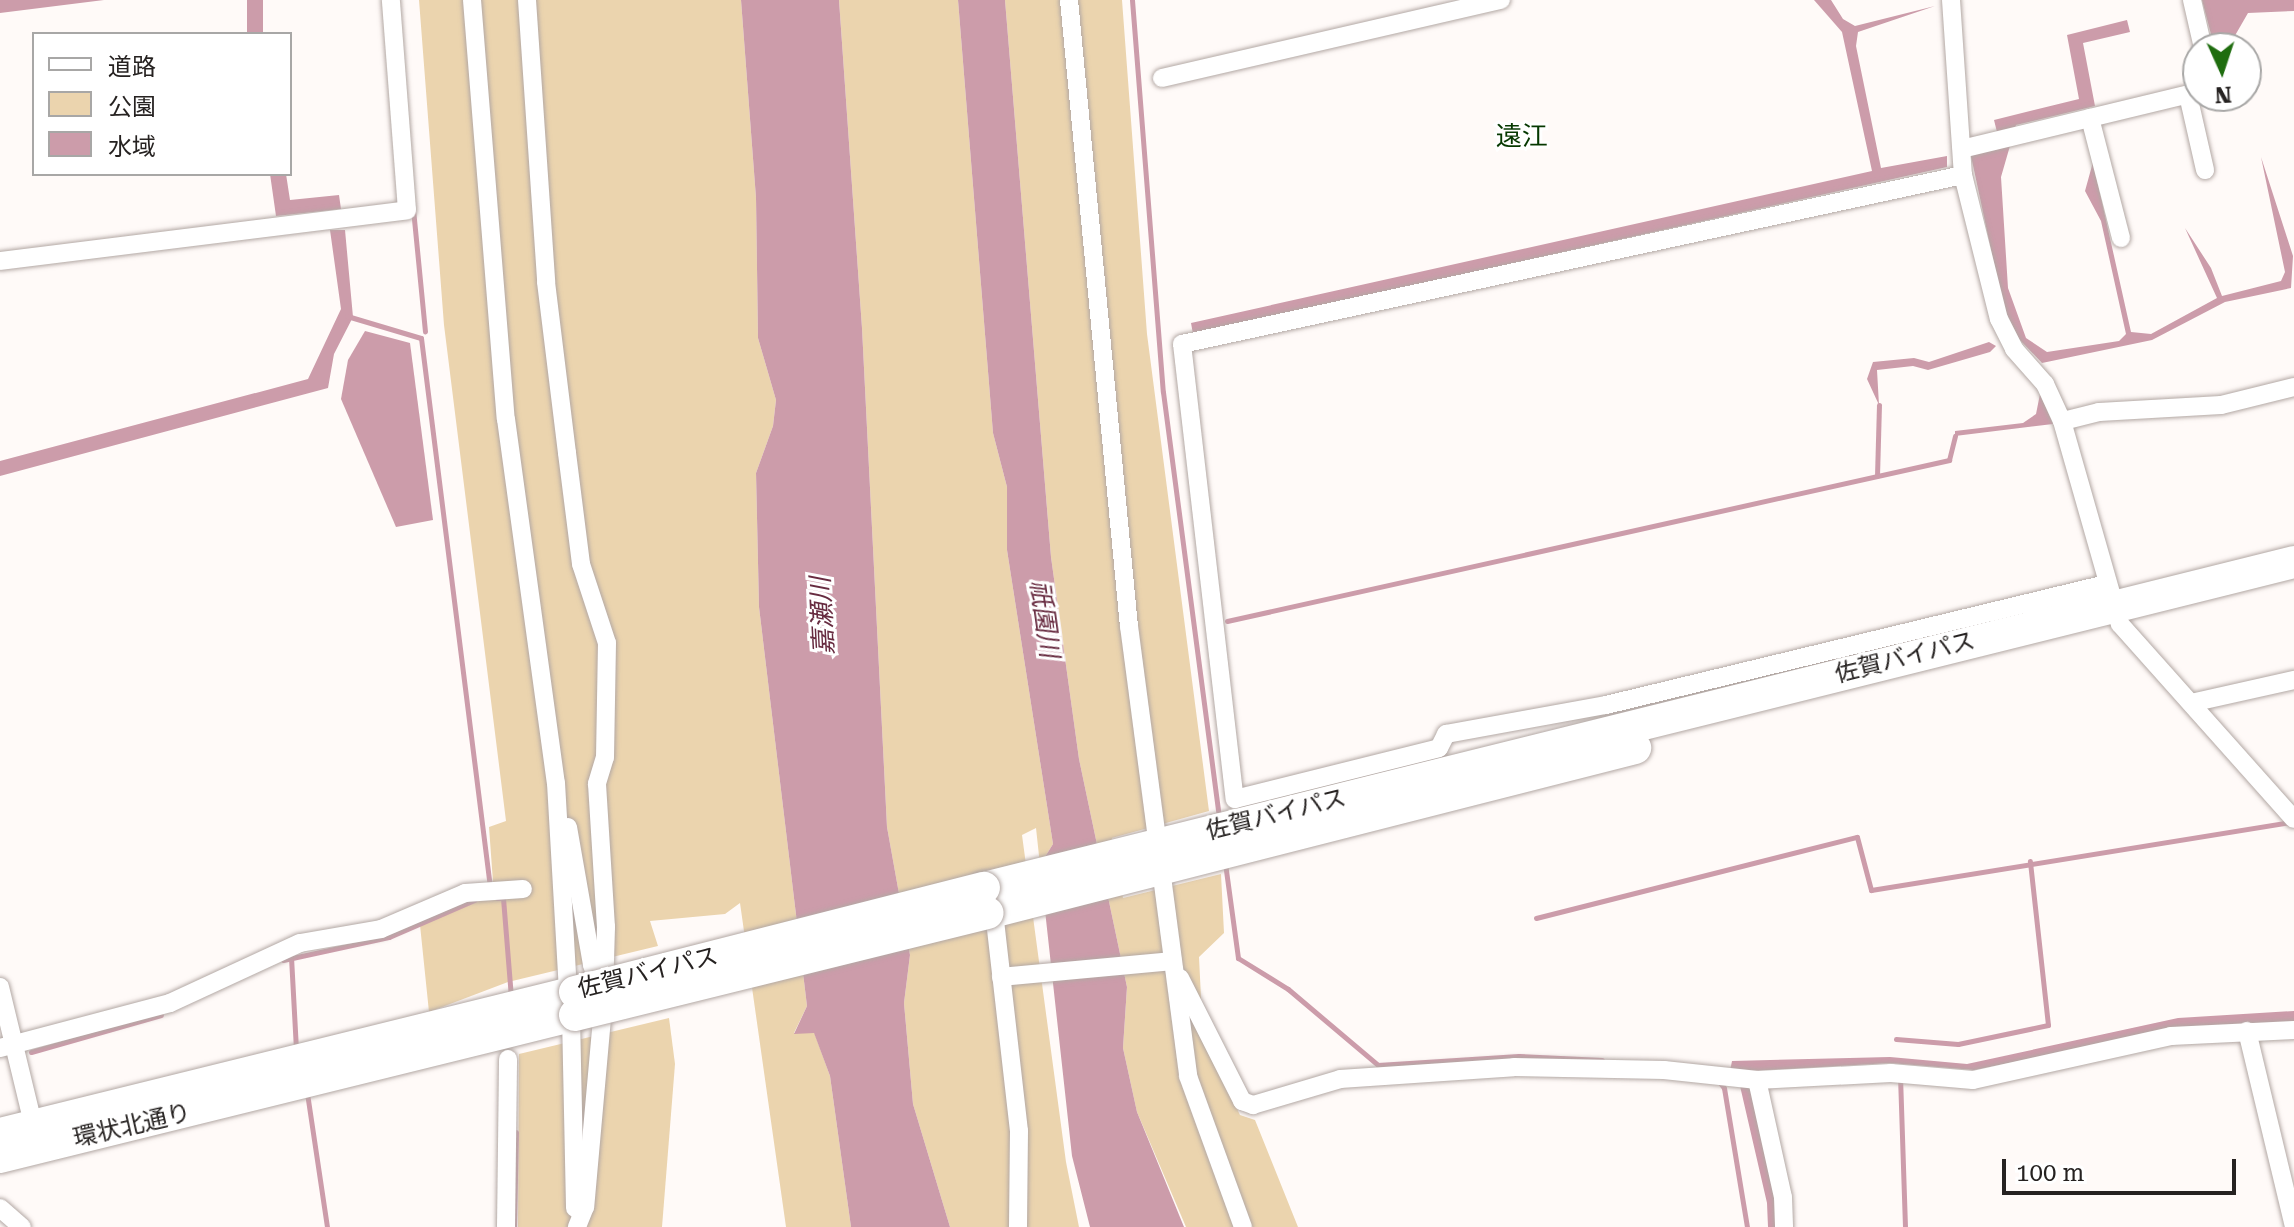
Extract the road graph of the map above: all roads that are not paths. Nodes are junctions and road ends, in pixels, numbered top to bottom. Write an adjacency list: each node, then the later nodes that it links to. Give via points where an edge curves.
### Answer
1 (391, 0): 17 (street, via 407,210)
2 (472, 0): 25 (street, via 506,419)
3 (527, 0): 33 (street, via 546,282 565,437 581,564 607,643 605,757 597,784 606,927)
4 (1069, 0): 27 (street, via 1129,626)
5 (1501, 0): 9 (street)
6 (1951, 0): 13 (street)
7 (2192, 0): 8 (street)
8 (2199, 32)
9 (1162, 78)
10 (2182, 97): 12 (street)
11 (2196, 112): 14 (street)
12 (2090, 118): 13 (street); 16 (street)
13 (1962, 149): 15 (street)
14 (2205, 170)
15 (1963, 175): 19 (street, via 1999,319 2014,349 2045,384); 22 (street, via 1182,344 1235,799 1439,748 1446,734)
16 (2121, 238)
17 (0, 261)
18 (2294, 387): 19 (street, via 2221,405 2099,412)
19 (2062, 421): 22 (street)
20 (2294, 562): 22 (highway, 佐賀バイパス)
21 (2294, 582): 22 (highway, 佐賀バイパス)
22 (2113, 605): 24 (street); 27 (highway, 佐賀バイパス)
23 (2294, 680): 24 (street)
24 (2191, 703): 26 (street)
25 (556, 783): 33 (street); 33 (street, via 566,809 592,965)
26 (2292, 812)
27 (1161, 856): 29 (highway, 佐賀バイパス); 30 (street)
28 (523, 889): 36 (street, via 490,890 381,929 300,943 170,1003)
29 (993, 899): 31 (street); 33 (highway, 佐賀バイパス, bridge)
30 (1172, 961): 31 (street); 38 (street, via 1242,1101 1253,1105 1340,1079 1470,1069 1664,1070 1710,1079); 48 (street, via 1188,1076)
31 (1001, 977): 47 (street, via 1019,1131)
32 (0, 987): 36 (street)
33 (574, 1004): 39 (highway, 佐賀バイパス); 46 (street); 46 (street, via 585,1207)
34 (2294, 1030): 35 (street)
35 (2247, 1031): 38 (street, via 2171,1036 1973,1080 1899,1074); 50 (street)
36 (7, 1046): 41 (street)
37 (508, 1059): 45 (street)
38 (1757, 1080): 49 (street, via 1783,1197)
39 (262, 1084): 41 (highway, 環状北通り)
40 (0, 1134): 41 (highway, 環状北通り)
41 (35, 1136): 42 (highway, 環状北通り)
42 (0, 1157)
43 (0, 1208): 44 (street)
44 (22, 1227)
45 (506, 1227)
46 (576, 1227)
47 (1018, 1227)
48 (1243, 1227)
49 (1784, 1227)
50 (2294, 1227)

